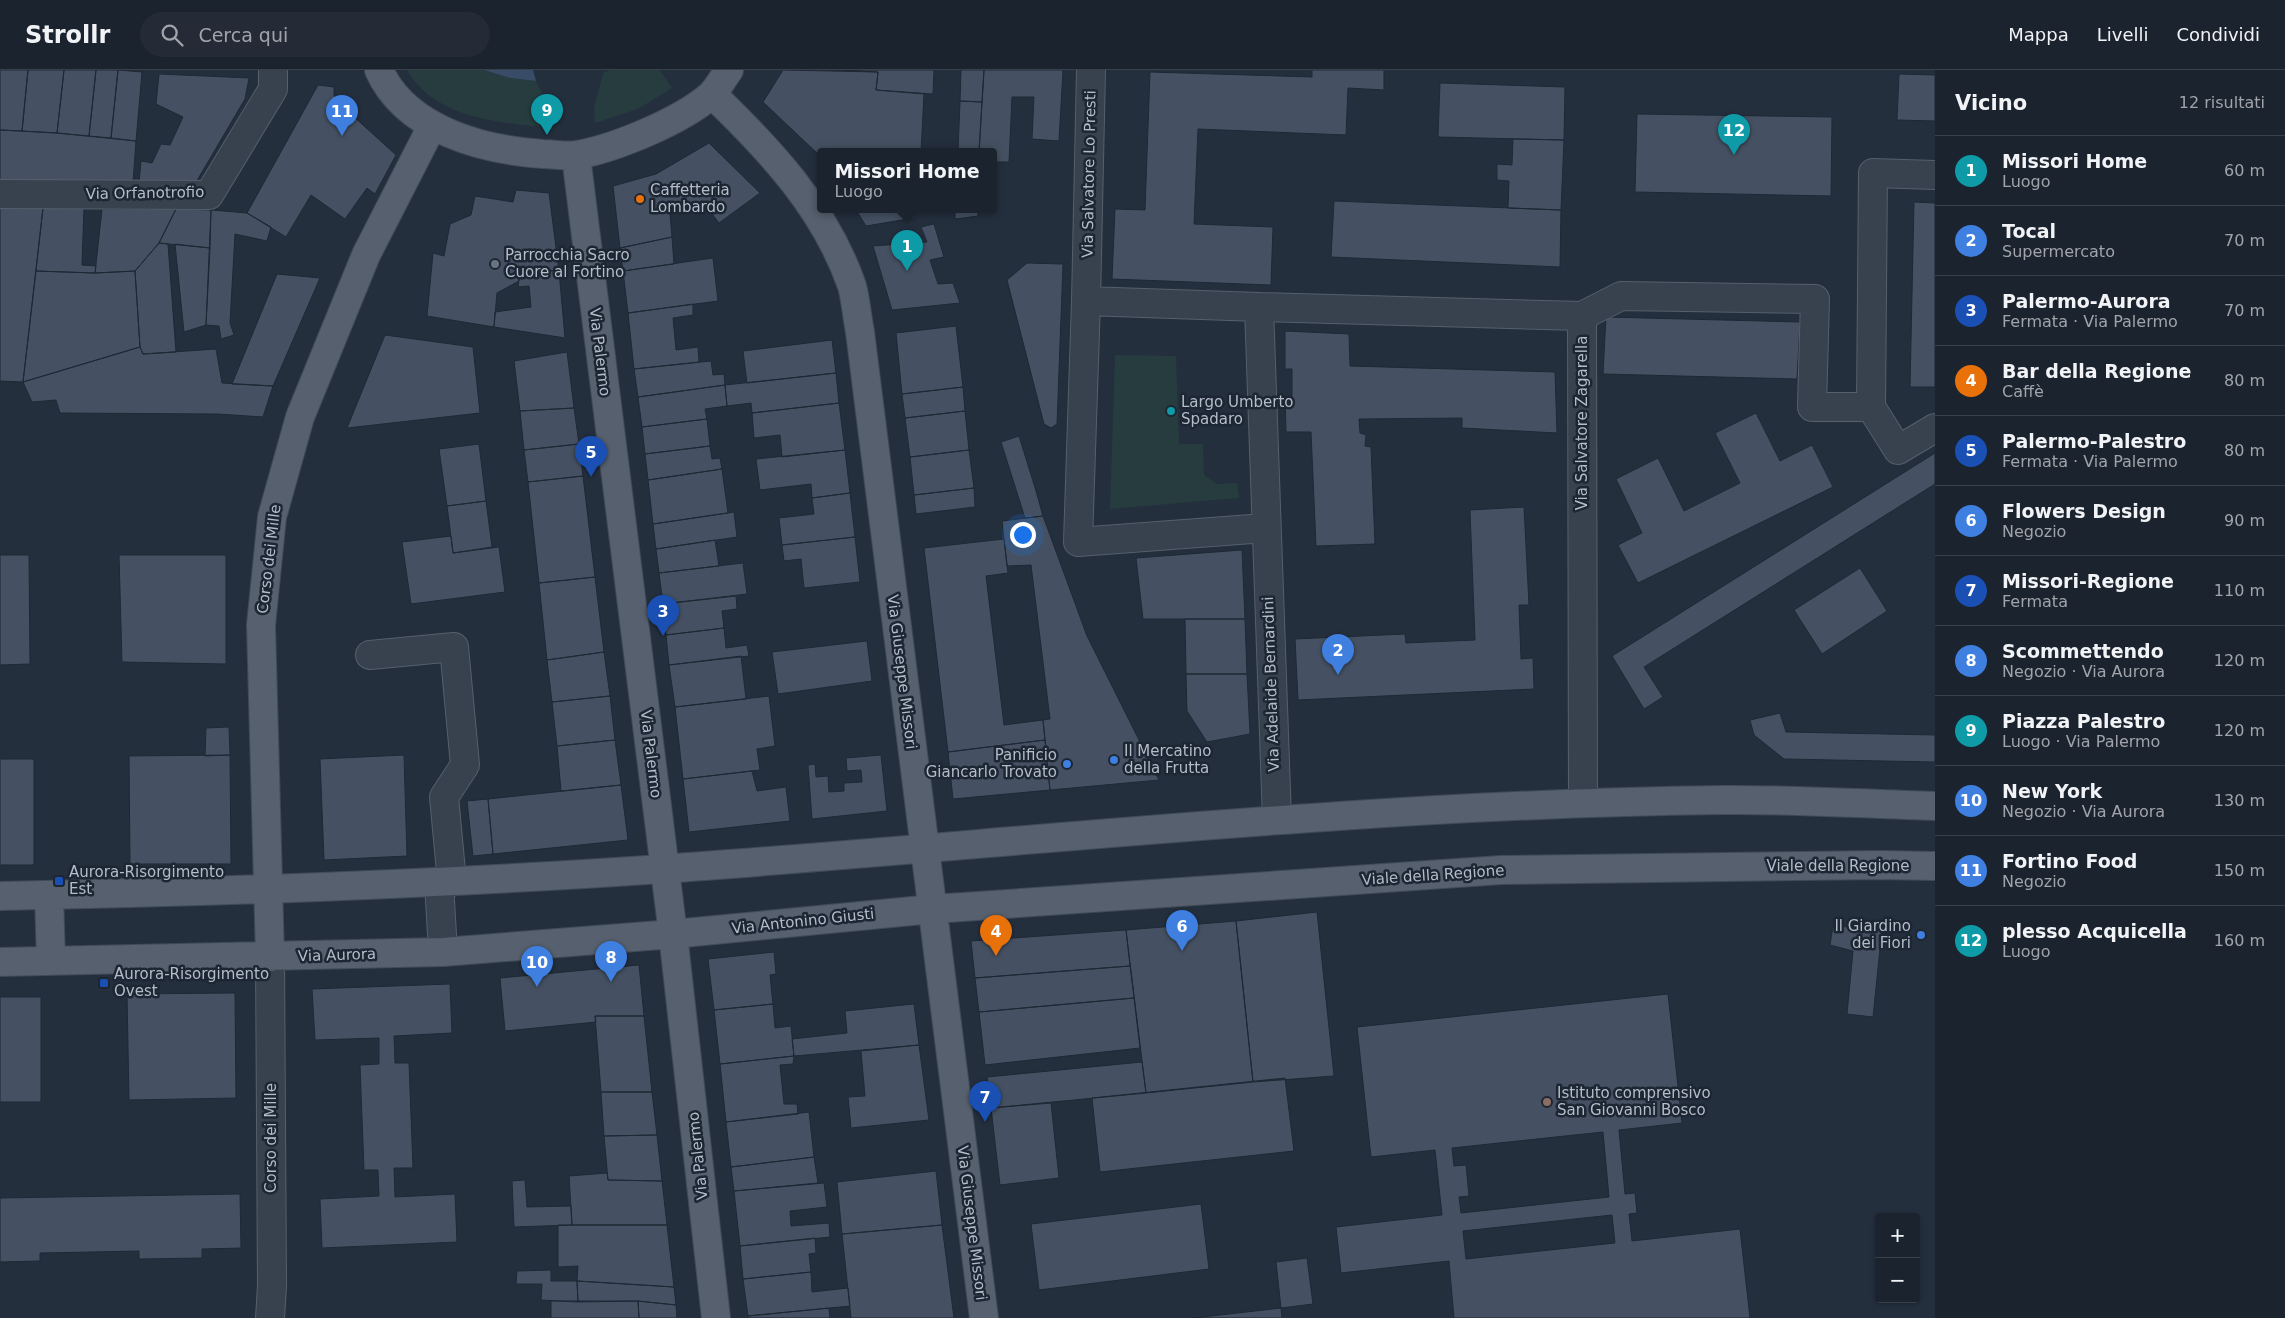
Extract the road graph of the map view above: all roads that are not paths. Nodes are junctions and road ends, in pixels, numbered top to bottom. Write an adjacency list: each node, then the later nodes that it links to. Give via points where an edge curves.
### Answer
1 (273, 70): 9 (street, Via Orfanotrofio, via 273,89 209,195)
2 (379, 70): 6 (main road, via 401,102)
3 (729, 70): 5 (main road)
4 (1091, 70): 10 (street, Via Salvatore Lo Presti)
5 (712, 94): 7 (main road, via 677,117 637,137); 20 (main road, Via Giuseppe Missori, via 788,173 824,223 852,287)
6 (432, 126): 7 (main road, via 502,149); 24 (main road, Corso dei Mille, via 366,255 300,417 272,517 261,625)
7 (576, 156): 22 (main road, Via Palermo)
8 (1935, 175): 13 (street, via 1873,173)
9 (0, 194)
10 (1086, 289): 11 (street, Via Salvatore Zagarella); 15 (street, Via Salvatore Lo Presti, via 1078,542)
11 (1259, 307): 12 (street, Via Salvatore Zagarella); 15 (street, Via Adelaide Bernardini)
12 (1582, 316): 13 (street, via 1621,296 1815,299 1812,407); 17 (street, Via Salvatore Zagarella)
13 (1871, 407): 14 (street, via 1898,450)
14 (1935, 428)
15 (1266, 538): 19 (street, Via Adelaide Bernardini)
16 (370, 654): 23 (street, via 454,647 464,765 444,797)
17 (1583, 803): 18 (main road, via 1726,800); 19 (main road)
18 (1935, 806)
19 (1277, 820): 20 (main road)
20 (924, 848): 22 (main road); 27 (main road, Via Giuseppe Missori)
21 (1935, 866): 27 (main road, Viale della Regione, via 1501,870)
22 (665, 868): 23 (main road); 28 (main road, Via Palermo)
23 (446, 882): 24 (main road); 29 (street)
24 (269, 891): 25 (main road); 30 (main road, Corso dei Mille)
25 (49, 895): 26 (main road); 31 (main road)
26 (0, 896)
27 (932, 909): 28 (main road, Via Antonino Giusti); 35 (main road, Via Giuseppe Missori)
28 (673, 934): 29 (main road, Via Aurora); 34 (main road, Via Palermo)
29 (443, 952): 30 (main road, Via Aurora)
30 (270, 957): 31 (main road, Via Aurora); 33 (street, Corso dei Mille)
31 (51, 961): 32 (main road, Via Aurora)
32 (0, 962)
33 (270, 1318)
34 (716, 1318)
35 (984, 1318)

